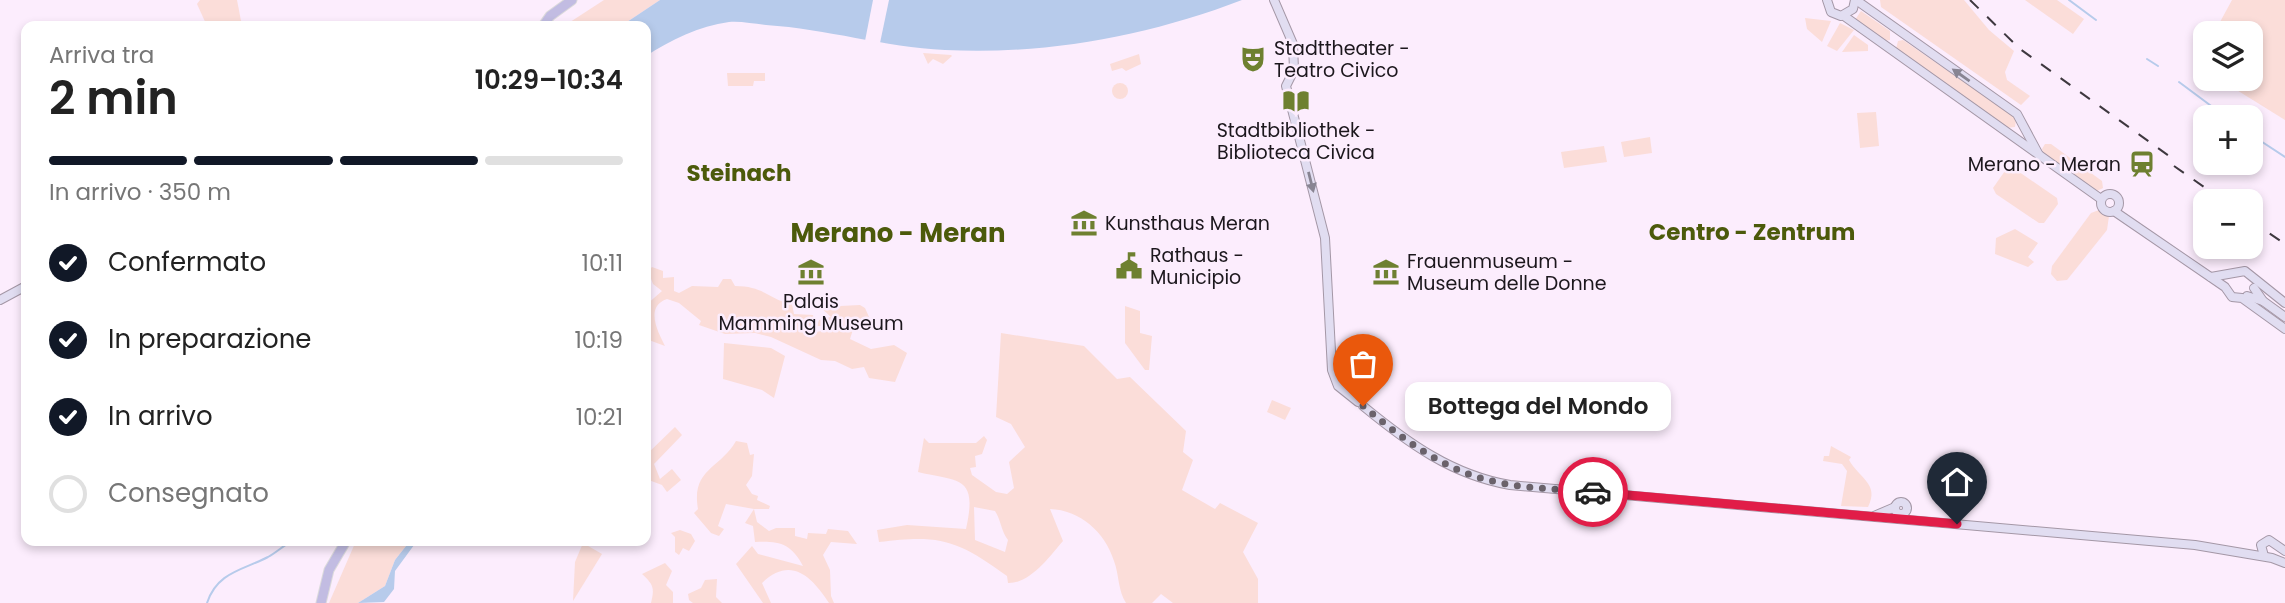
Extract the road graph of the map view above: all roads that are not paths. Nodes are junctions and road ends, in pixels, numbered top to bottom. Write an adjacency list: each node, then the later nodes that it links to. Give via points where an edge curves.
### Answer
1 (572, 0): 6 (main road)
2 (1274, 0): 27 (main road, one-way to 27, via 1291,37 1295,67 1286,80 1287,92 1325,238 1333,376 1342,390 1388,427 1444,464 1488,480 1534,488 1874,516 1900,513 1918,521)
3 (1827, 0): 5 (main road, via 1831,12)
4 (1856, 0): 5 (main road); 7 (main road)
5 (1844, 16): 8 (main road)
6 (546, 21)
7 (1900, 32): 8 (main road); 9 (main road, one-way to 7)
8 (1889, 48): 10 (main road)
9 (2020, 120): 10 (main road, via 2015,130); 11 (main road)
10 (2004, 131): 11 (main road)
11 (2041, 158): 12 (main road)
12 (2101, 199): 13 (main road, via 2103,208); 13 (main road, via 2113,194 2118,199)
13 (2116, 208): 15 (main road)
14 (2229, 274): 15 (main road); 16 (main road, via 2242,270); 17 (main road)
15 (2209, 277): 17 (main road)
16 (2253, 283): 19 (main road); 21 (main road); 22 (main road)
17 (2225, 287): 19 (main road, via 2232,297)
18 (21, 289): 20 (main road)
19 (2245, 297): 21 (main road); 24 (main road)
20 (0, 300)
21 (2263, 301): 23 (main road)
22 (2285, 303)
23 (2285, 317)
24 (2285, 329)
25 (342, 546): 29 (main road, via 329,570)
26 (2281, 548): 27 (main road); 27 (main road, via 2269,540 2263,542)
27 (2265, 554): 28 (main road)
28 (2285, 564)
29 (321, 603)

